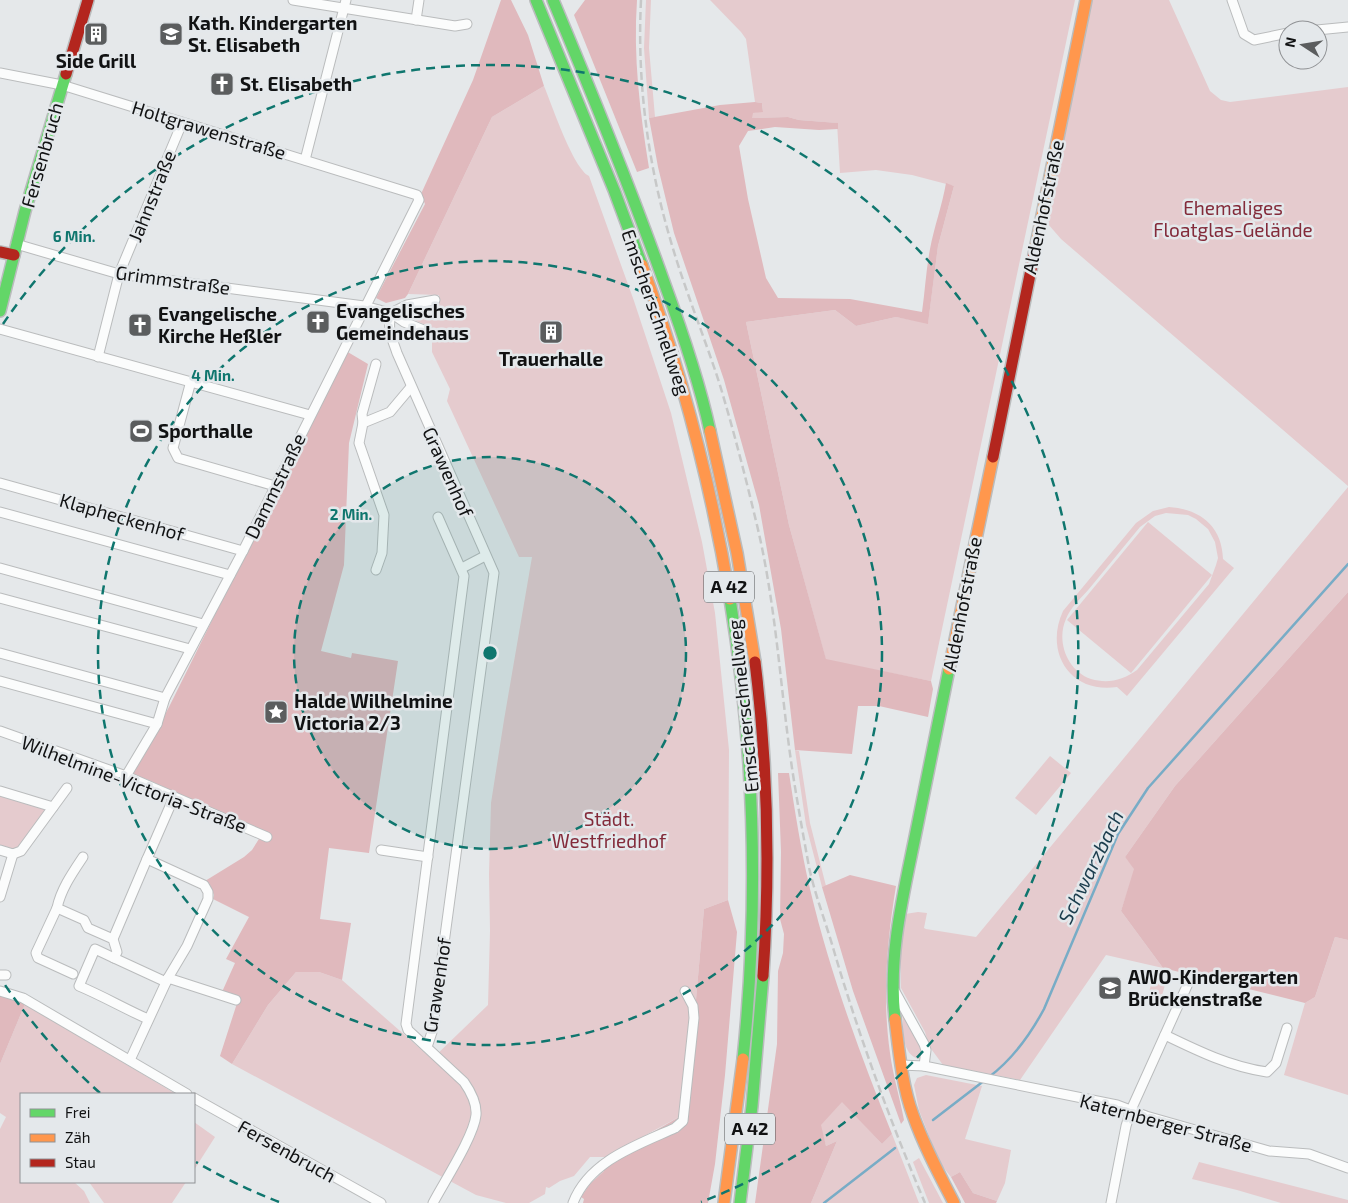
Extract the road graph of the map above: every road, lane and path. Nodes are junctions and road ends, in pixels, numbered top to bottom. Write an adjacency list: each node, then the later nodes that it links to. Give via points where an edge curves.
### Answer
1 (88, 0): 15 (main road, Fersenbruch)
2 (293, 0): 8 (street)
3 (419, 0): 9 (street)
4 (536, 0): 89 (main road, Emscherschnellweg / A 42, via 636,247 683,384 716,514 731,596 749,746 753,918 746,1033)
5 (553, 0): 90 (main road, Emscherschnellweg / A 42, via 622,166 699,384 745,593 762,745 767,873 761,1016)
6 (1086, 0): 71 (main road, Aldenhofstraße, via 900,910 894,954)
7 (1232, 0): 13 (street, via 1244,34 1254,40)
8 (344, 4): 9 (street); 17 (street)
9 (416, 20): 10 (street, via 455,26)
10 (467, 24)
11 (1348, 27): 12 (street)
12 (1328, 29)
13 (1278, 35)
14 (0, 73): 15 (street, Holtgrawenstraße)
15 (62, 85): 16 (street, Holtgrawenstraße); 19 (main road, Fersenbruch)
16 (182, 122): 17 (street, Holtgrawenstraße); 21 (street, Jahnstraße)
17 (305, 160): 18 (street, Holtgrawenstraße)
18 (417, 195): 23 (street, Dammstraße, via 419,200)
19 (15, 250): 20 (main road, Grimmstraße); 21 (street, Grimmstraße); 24 (main road, Fersenbruch)
20 (0, 252)
21 (119, 274): 23 (street, Grimmstraße); 28 (street, Jahnstraße)
22 (435, 300): 25 (street, via 407,305)
23 (364, 306): 25 (street, Grimmstraße); 32 (street, Dammstraße)
24 (0, 311)
25 (391, 313): 27 (street, Grimmstraße); 31 (street, Grawenhof, via 390,332)
26 (0, 329): 28 (street)
27 (431, 333)
28 (98, 357): 30 (street)
29 (376, 364): 33 (street, via 362,414)
30 (191, 381): 32 (street); 35 (street, via 172,448 178,458)
31 (411, 387): 33 (street, via 390,412); 39 (street, Grawenhof)
32 (310, 415): 35 (street, Dammstraße)
33 (363, 423): 42 (street, via 359,443 384,516 382,553)
34 (0, 483): 38 (street, Klapheckenhof)
35 (275, 486): 38 (street, Dammstraße)
36 (0, 512): 43 (street, Klapheckenhof)
37 (438, 517): 41 (street, Grawenhof)
38 (243, 550): 43 (street, Dammstraße)
39 (485, 556): 41 (street); 78 (street, Grawenhof, via 494,573 432,1032)
40 (0, 568): 45 (street)
41 (462, 568): 62 (street, Grawenhof, via 464,576)
42 (376, 570)
43 (230, 575): 45 (street, Dammstraße)
44 (0, 598): 46 (street)
45 (203, 624): 46 (street, Dammstraße)
46 (190, 649): 49 (street, Dammstraße)
47 (0, 653): 49 (street)
48 (0, 681): 50 (street)
49 (165, 698): 50 (street, Dammstraße)
50 (157, 724): 52 (street, Dammstraße)
51 (0, 731): 52 (street, Wilhelmine-Victoria-Straße)
52 (126, 776): 55 (street, Wilhelmine-Victoria-Straße)
53 (67, 788): 56 (street, Wilhelmine-Victoria-Straße)
54 (0, 791): 56 (street)
55 (174, 797): 57 (street, Wilhelmine-Victoria-Straße); 63 (street)
56 (53, 807): 60 (street, Wilhelmine-Victoria-Straße, via 22,851)
57 (267, 836)
58 (0, 850): 60 (street)
59 (381, 850): 62 (street)
60 (13, 854): 64 (street)
61 (83, 857): 65 (street, via 69,878)
62 (428, 857): 78 (street, Grawenhof, via 406,1024 408,1030)
63 (147, 859): 66 (street); 70 (street, via 204,885 208,892 208,899 187,946)
64 (0, 897)
65 (57, 908): 66 (street, via 84,920 88,928); 68 (street, via 36,953 38,958)
66 (113, 940): 67 (street, via 118,952)
67 (114, 958): 70 (street); 75 (street, via 95,950 79,986)
68 (73, 974)
69 (1191, 977): 77 (street)
70 (167, 980): 74 (street); 75 (street)
71 (894, 988): 80 (main road, Aldenhofstraße); 81 (street, via 924,1044)
72 (0, 991): 79 (street, via 23,998)
73 (686, 991): 88 (street, via 694,1018 683,1121 675,1128 613,1157 582,1185)
74 (236, 1000)
75 (148, 1019): 79 (street)
76 (1287, 1028): 77 (street, via 1276,1063 1267,1072 1213,1058)
77 (1165, 1035): 84 (street)
78 (427, 1047): 87 (street, via 464,1082 476,1108 472,1132)
79 (130, 1060): 82 (street)
80 (901, 1065): 81 (street, Katernberger Straße); 91 (main road, Aldenhofstraße, via 912,1113)
81 (924, 1066): 84 (street, Katernberger Straße)
82 (185, 1093)
83 (195, 1099): 86 (street, Fersenbruch)
84 (1131, 1110): 85 (street, Katernberger Straße, via 1269,1151 1309,1154); 92 (street)
85 (1348, 1168)
86 (381, 1203)
87 (433, 1203)
88 (573, 1203)
89 (724, 1203)
90 (740, 1203)
91 (954, 1203)
92 (1112, 1203)

